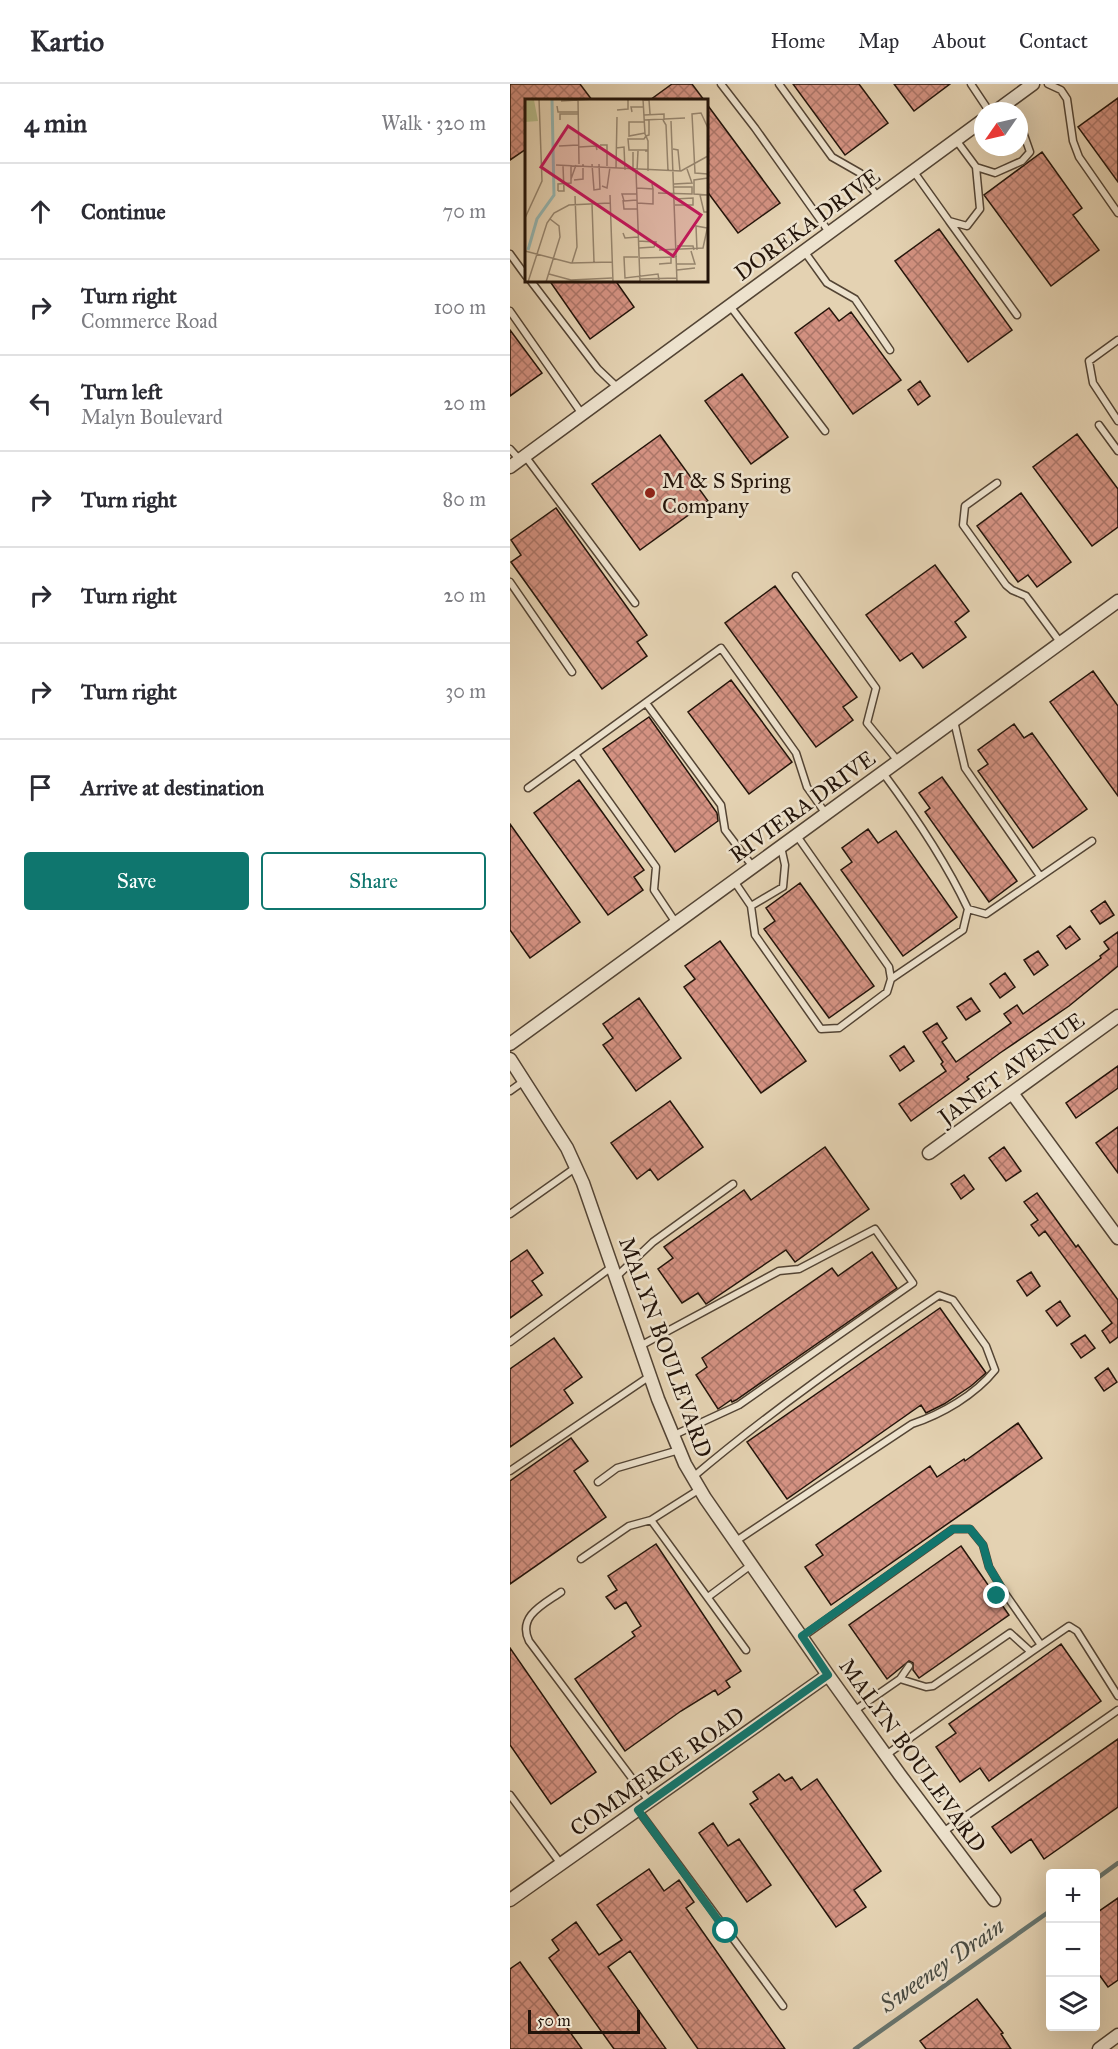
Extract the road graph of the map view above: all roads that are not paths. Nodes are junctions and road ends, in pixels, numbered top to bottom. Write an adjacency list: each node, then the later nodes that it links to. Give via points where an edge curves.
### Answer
1 (721, 84): 16 (lane)
2 (779, 84): 13 (lane, via 832,157 860,173)
3 (971, 84): 6 (lane)
4 (1033, 84): 7 (street)
5 (1048, 84): 14 (lane, via 1061,90 1067,99 1072,141 1079,157)
6 (984, 102)
7 (1011, 102)
8 (974, 127): 9 (street, DOREKA DRIVE)
9 (956, 140): 11 (lane); 12 (street, DOREKA DRIVE)
10 (1026, 156): 11 (lane, via 995,173)
11 (976, 167): 15 (lane, via 980,209 967,226)
12 (914, 172): 13 (street, DOREKA DRIVE); 15 (lane)
13 (878, 198): 16 (street, DOREKA DRIVE)
14 (1118, 213)
15 (949, 221): 23 (lane)
16 (830, 233): 17 (street, DOREKA DRIVE)
17 (804, 251): 21 (street, DOREKA DRIVE); 25 (lane, via 827,283 855,299)
18 (510, 254): 19 (lane)
19 (525, 275)
20 (532, 282): 26 (lane, via 598,369)
21 (730, 306): 26 (street, DOREKA DRIVE); 30 (lane)
22 (510, 311): 27 (lane)
23 (1017, 315)
24 (1118, 340): 28 (lane, via 1089,361 1093,383)
25 (890, 350)
26 (618, 388): 27 (street, DOREKA DRIVE)
27 (582, 414): 33 (street, DOREKA DRIVE)
28 (1118, 422)
29 (1099, 425): 32 (lane)
30 (825, 432)
31 (510, 449): 33 (lane)
32 (1118, 451)
33 (518, 461): 38 (lane)
34 (997, 483): 39 (lane, via 965,506 963,525 1006,585 1026,596)
35 (796, 576): 44 (lane, via 876,688 867,723)
36 (510, 582): 40 (lane)
37 (1118, 601): 39 (street, RIVIERA DRIVE)
38 (635, 603)
39 (1061, 643): 42 (street, RIVIERA DRIVE)
40 (572, 672)
41 (646, 703): 43 (lane); 47 (lane, via 722,648 796,753 807,787); 51 (lane, via 721,805 725,830)
42 (954, 721): 44 (street, RIVIERA DRIVE); 52 (lane, via 964,768)
43 (575, 754): 46 (lane); 56 (lane, via 656,867 654,890)
44 (898, 762): 45 (street, RIVIERA DRIVE)
45 (883, 773): 47 (street, RIVIERA DRIVE); 55 (lane, via 915,816)
46 (528, 788)
47 (826, 814): 48 (street, RIVIERA DRIVE)
48 (797, 836): 50 (street, RIVIERA DRIVE); 57 (lane, via 889,967)
49 (1092, 841): 52 (lane)
50 (781, 847): 51 (street, RIVIERA DRIVE); 54 (lane, via 785,865 783,887)
51 (753, 867): 53 (street, RIVIERA DRIVE)
52 (1040, 876): 55 (lane, via 986,914)
53 (734, 881): 54 (lane); 56 (street, RIVIERA DRIVE)
54 (751, 906): 57 (lane, via 755,934 821,1029 839,1028 887,992)
55 (968, 909): 57 (lane, via 963,930)
56 (676, 923): 59 (street, RIVIERA DRIVE)
57 (891, 979)
58 (1118, 1016): 63 (street, JANET AVENUE)
59 (510, 1044)
60 (510, 1059): 61 (street, MALYN BOULEVARD)
61 (524, 1081): 62 (lane); 65 (street, MALYN BOULEVARD)
62 (510, 1091)
63 (1012, 1094): 64 (street, JANET AVENUE); 68 (street)
64 (929, 1153)
65 (576, 1167): 67 (lane); 69 (street, MALYN BOULEVARD)
66 (733, 1184): 69 (lane)
67 (510, 1214)
68 (1118, 1238)
69 (615, 1271): 70 (lane); 71 (street, MALYN BOULEVARD)
70 (510, 1342)
71 (640, 1346): 72 (street, MALYN BOULEVARD); 73 (lane, via 779,1271 799,1269 875,1229 914,1283 739,1405)
72 (650, 1376): 73 (street, MALYN BOULEVARD); 75 (lane)
73 (672, 1436): 74 (street, MALYN BOULEVARD)
74 (679, 1449): 76 (street, MALYN BOULEVARD); 77 (lane, via 617,1468)
75 (510, 1471)
76 (693, 1477): 78 (street, MALYN BOULEVARD); 80 (lane, via 735,1441 939,1295 953,1300 986,1347 994,1370 984,1383 932,1417 912,1424)
77 (598, 1482)
78 (700, 1489): 79 (lane); 80 (street, MALYN BOULEVARD)
79 (651, 1520): 81 (lane, via 629,1526); 86 (lane)
80 (736, 1541): 82 (street, MALYN BOULEVARD)
81 (581, 1559)
82 (752, 1565): 86 (lane); 87 (street, MALYN BOULEVARD)
83 (561, 1592): 99 (lane, via 527,1619 529,1641)
84 (1004, 1592): 85 (lane); 87 (lane, via 989,1567 983,1545 970,1529 953,1529); 88 (lane)
85 (997, 1596)
86 (708, 1597): 89 (lane)
87 (802, 1636): 92 (street, MALYN BOULEVARD)
88 (1041, 1645): 90 (lane); 94 (lane, via 1069,1626 1077,1631)
89 (746, 1650)
90 (1031, 1652): 93 (lane, via 1010,1633 933,1686); 97 (lane)
91 (909, 1666): 93 (lane)
92 (828, 1675): 96 (street, MALYN BOULEVARD); 99 (street, COMMERCE ROAD)
93 (900, 1679): 96 (lane)
94 (1118, 1696)
95 (1118, 1710): 101 (lane)
96 (854, 1711): 97 (street, MALYN BOULEVARD)
97 (886, 1755): 101 (street, MALYN BOULEVARD)
98 (510, 1795): 102 (lane)
99 (649, 1802): 100 (street, COMMERCE ROAD)
100 (638, 1810): 102 (street, COMMERCE ROAD); 105 (lane)
101 (943, 1832): 104 (street, MALYN BOULEVARD)
102 (561, 1864): 103 (street, COMMERCE ROAD)
103 (510, 1900)
104 (994, 1900)
105 (783, 2006)
106 (1118, 2035): 107 (street)
107 (1099, 2049)

